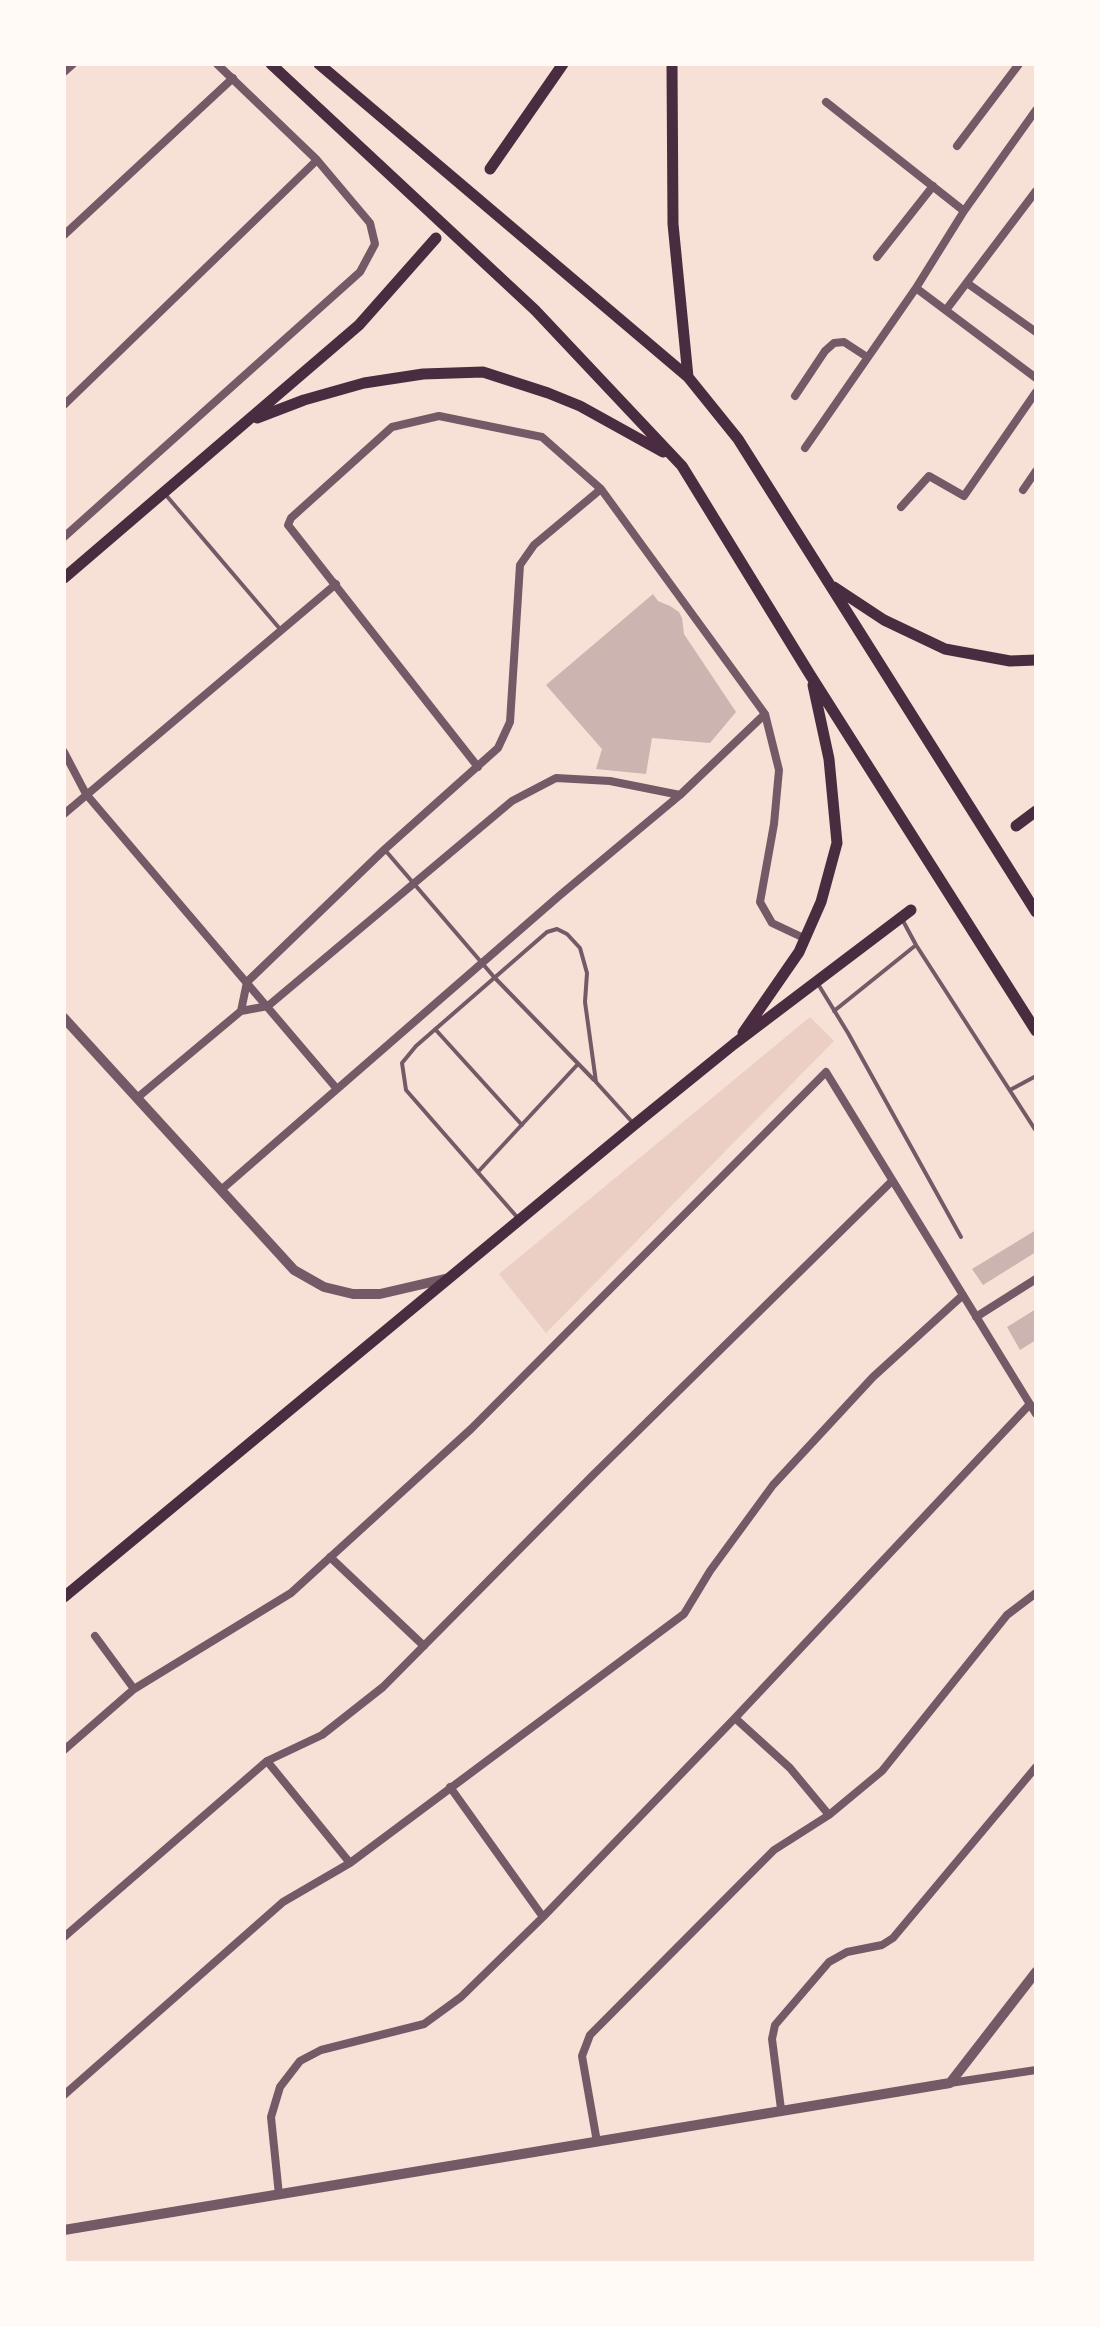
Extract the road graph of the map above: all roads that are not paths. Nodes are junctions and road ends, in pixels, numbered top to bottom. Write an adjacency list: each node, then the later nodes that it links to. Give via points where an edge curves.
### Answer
1 (73, 64): 8 (street)
2 (217, 64): 9 (street)
3 (271, 64): 33 (main road, via 535,310)
4 (319, 64): 26 (main road)
5 (563, 64): 14 (main road)
6 (672, 64): 26 (main road, via 673,224)
7 (1019, 64): 12 (street)
8 (64, 72)
9 (233, 78): 13 (street); 18 (street)
10 (826, 102): 15 (street)
11 (1036, 110): 17 (street)
12 (957, 146)
13 (317, 160): 30 (street); 39 (street, via 370,223 375,244 360,272)
14 (490, 169)
15 (933, 186): 17 (street); 20 (street)
16 (1036, 191): 21 (street)
17 (964, 211): 22 (street)
18 (64, 235)
19 (436, 238): 31 (main road, via 359,325)
20 (877, 257)
21 (967, 283): 23 (street); 24 (street)
22 (916, 288): 23 (street); 25 (street)
23 (946, 310): 27 (street)
24 (1036, 332)
25 (867, 357): 29 (street, via 844,342 834,343); 32 (street)
26 (688, 377): 42 (main road, via 738,439)
27 (1036, 378)
28 (1036, 392): 38 (street, via 964,496 929,476)
29 (795, 396)
30 (64, 405)
31 (245, 424): 33 (main road, via 364,383 483,372 589,411); 37 (main road)
32 (805, 448)
33 (682, 466): 45 (main road)
34 (1036, 471): 36 (street)
35 (601, 489): 41 (street, via 542,437 439,416 392,427 288,525); 46 (street); 48 (street, via 534,545 520,565 510,722 498,748)
36 (1023, 490)
37 (165, 494): 40 (main road); 43 (lane)
38 (901, 507)
39 (64, 537)
40 (64, 578)
41 (336, 584): 43 (street); 48 (street)
42 (829, 584): 44 (main road, via 884,620 945,649 1010,661); 56 (main road)
43 (280, 630): 49 (street)
44 (1036, 660)
45 (809, 673): 58 (main road, via 829,759 837,843); 69 (main road)
46 (765, 714): 50 (street); 58 (street, via 779,770 760,902 772,923)
47 (64, 752): 49 (street)
48 (478, 767): 54 (street)
49 (86, 794): 52 (street); 62 (street)
50 (680, 795): 55 (street, via 610,781 556,778 512,801); 60 (street)
51 (1036, 811): 53 (main road)
52 (64, 812)
53 (1016, 826)
54 (385, 849): 55 (lane); 62 (street)
55 (415, 883): 60 (lane); 64 (street)
56 (1036, 912)
57 (906, 914): 59 (lane); 63 (main road)
58 (806, 939): 70 (main road)
59 (916, 945): 66 (lane); 75 (lane)
60 (482, 963): 61 (lane); 74 (street)
61 (494, 977): 68 (lane); 71 (lane); 73 (lane, via 547,932 567,934 580,948 587,973 585,1002)
62 (247, 982): 64 (street); 65 (street)
63 (816, 982): 66 (lane); 70 (main road)
64 (268, 1006): 65 (street); 74 (street)
65 (241, 1011): 76 (street)
66 (834, 1011): 84 (lane)
67 (64, 1018): 76 (street)
68 (435, 1029): 77 (lane); 80 (lane, via 402,1063 406,1090)
69 (1036, 1031)
70 (734, 1044): 78 (main road)
71 (578, 1064): 73 (lane); 77 (lane)
72 (1036, 1076): 75 (lane)
73 (596, 1082): 78 (lane)
74 (337, 1089): 82 (street)
75 (1010, 1090): 79 (lane)
76 (137, 1098): 82 (street)
77 (522, 1125): 80 (lane)
78 (634, 1125): 83 (main road)
79 (1036, 1131)
80 (478, 1172): 83 (lane)
81 (892, 1181): 87 (street); 91 (street, via 826,1072 471,1429); 95 (street)
82 (221, 1190): 85 (street, via 294,1270 324,1287 380,1294)
83 (520, 1220): 85 (main road)
84 (961, 1237)
85 (449, 1278): 93 (main road)
86 (1036, 1279): 88 (street)
87 (963, 1295): 88 (street); 101 (street, via 873,1377 773,1485 684,1614)
88 (976, 1317): 89 (street)
89 (1030, 1404): 90 (street); 97 (street)
90 (1036, 1414)
91 (330, 1557): 95 (street); 96 (street, via 291,1593)
92 (1036, 1593): 102 (street, via 1007,1615 882,1771)
93 (64, 1597)
94 (95, 1636): 96 (street)
95 (424, 1646): 99 (street, via 322,1735)
96 (134, 1689): 98 (street)
97 (735, 1718): 102 (street, via 790,1768); 104 (street)
98 (64, 1750)
99 (267, 1761): 103 (street); 105 (street)
100 (1036, 1767): 110 (street, via 893,1938 829,1962 775,2025)
101 (450, 1787): 103 (street); 104 (street)
102 (829, 1815): 111 (street, via 774,1850 590,2035 582,2056)
103 (350, 1863): 109 (street, via 283,1902)
104 (543, 1917): 112 (street, via 461,1997 424,2024 321,2050 300,2061 280,2087 271,2117)
105 (64, 1937)
106 (1036, 1972): 108 (street)
107 (1036, 2070): 108 (street)
108 (950, 2083): 110 (street)
109 (64, 2095)
110 (781, 2109): 111 (street)
111 (597, 2142): 112 (street)
112 (279, 2195): 113 (street)
113 (64, 2230)

